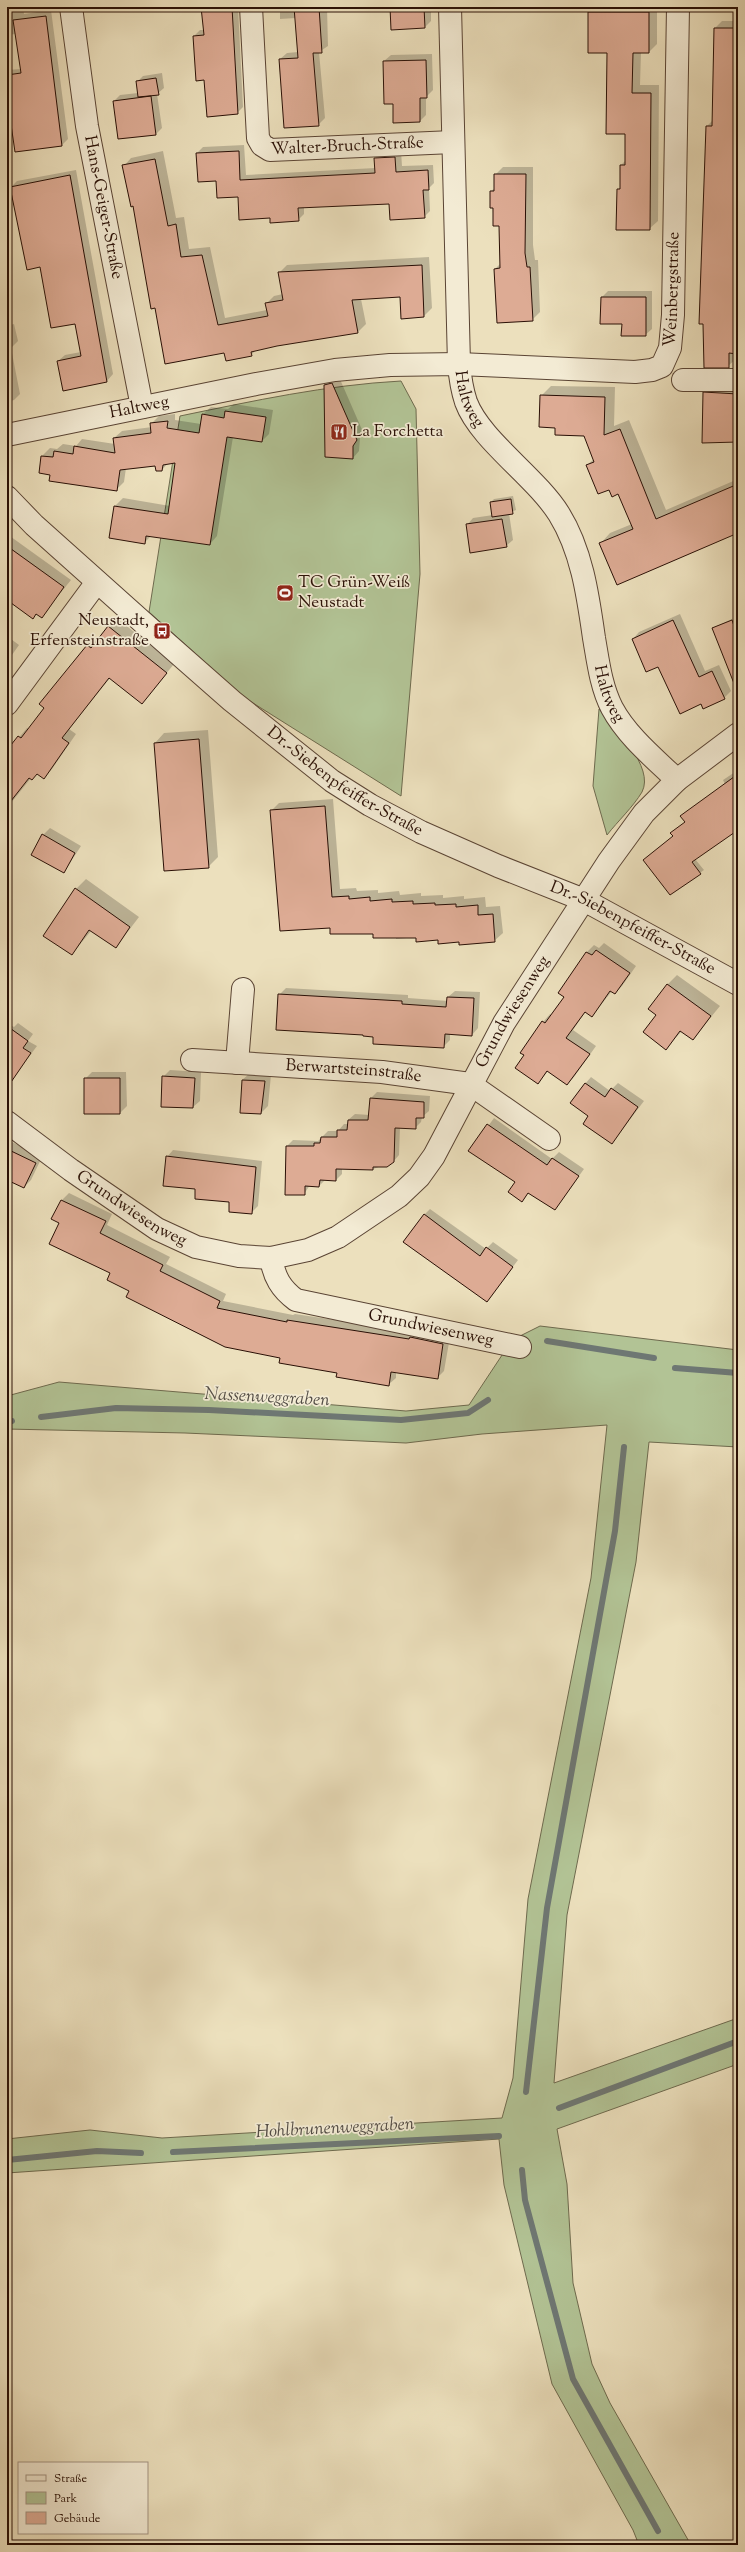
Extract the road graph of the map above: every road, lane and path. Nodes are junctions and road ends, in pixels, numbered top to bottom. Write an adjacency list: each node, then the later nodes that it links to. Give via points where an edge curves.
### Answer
1 (71, 7): 9 (street, Hans-Geiger-Straße, via 87,126)
2 (251, 7): 5 (street, Walter-Bruch-Straße, via 258,138 262,145 270,150)
3 (450, 7): 5 (street)
4 (678, 7): 6 (street, Weinbergstraße, via 673,315 672,339 666,362 652,370 635,372)
5 (453, 142): 6 (street)
6 (459, 364): 9 (street, Haltweg, via 390,365 335,370); 15 (street, Haltweg, via 467,404 477,422 540,489 559,513 572,539 587,593 598,665 612,708 641,746)
7 (683, 380): 8 (street)
8 (738, 380)
9 (142, 407): 10 (street, Haltweg)
10 (7, 435)
11 (7, 497): 12 (street, Dr.-Siebenpfeiffer-Straße)
12 (97, 582): 13 (street); 16 (street, Dr.-Siebenpfeiffer-Straße, via 232,700 332,781 421,832)
13 (7, 704)
14 (738, 734): 15 (street, Grundwiesenweg)
15 (677, 780): 16 (street, Grundwiesenweg, via 644,813)
16 (584, 900): 17 (street, Dr.-Siebenpfeiffer-Straße); 21 (street, Grundwiesenweg, via 504,1024)
17 (738, 984)
18 (242, 989): 20 (street)
19 (192, 1060): 20 (street, Berwartsteinstraße)
20 (237, 1063): 21 (street, Berwartsteinstraße, via 382,1072)
21 (470, 1084): 23 (street); 24 (street, Grundwiesenweg, via 434,1156 419,1177 399,1196 338,1237 308,1250)
22 (7, 1122): 24 (street, Grundwiesenweg, via 71,1170 157,1228 196,1247 239,1256)
23 (549, 1139)
24 (271, 1258): 25 (street, Grundwiesenweg, via 279,1284 296,1300)
25 (520, 1347)

